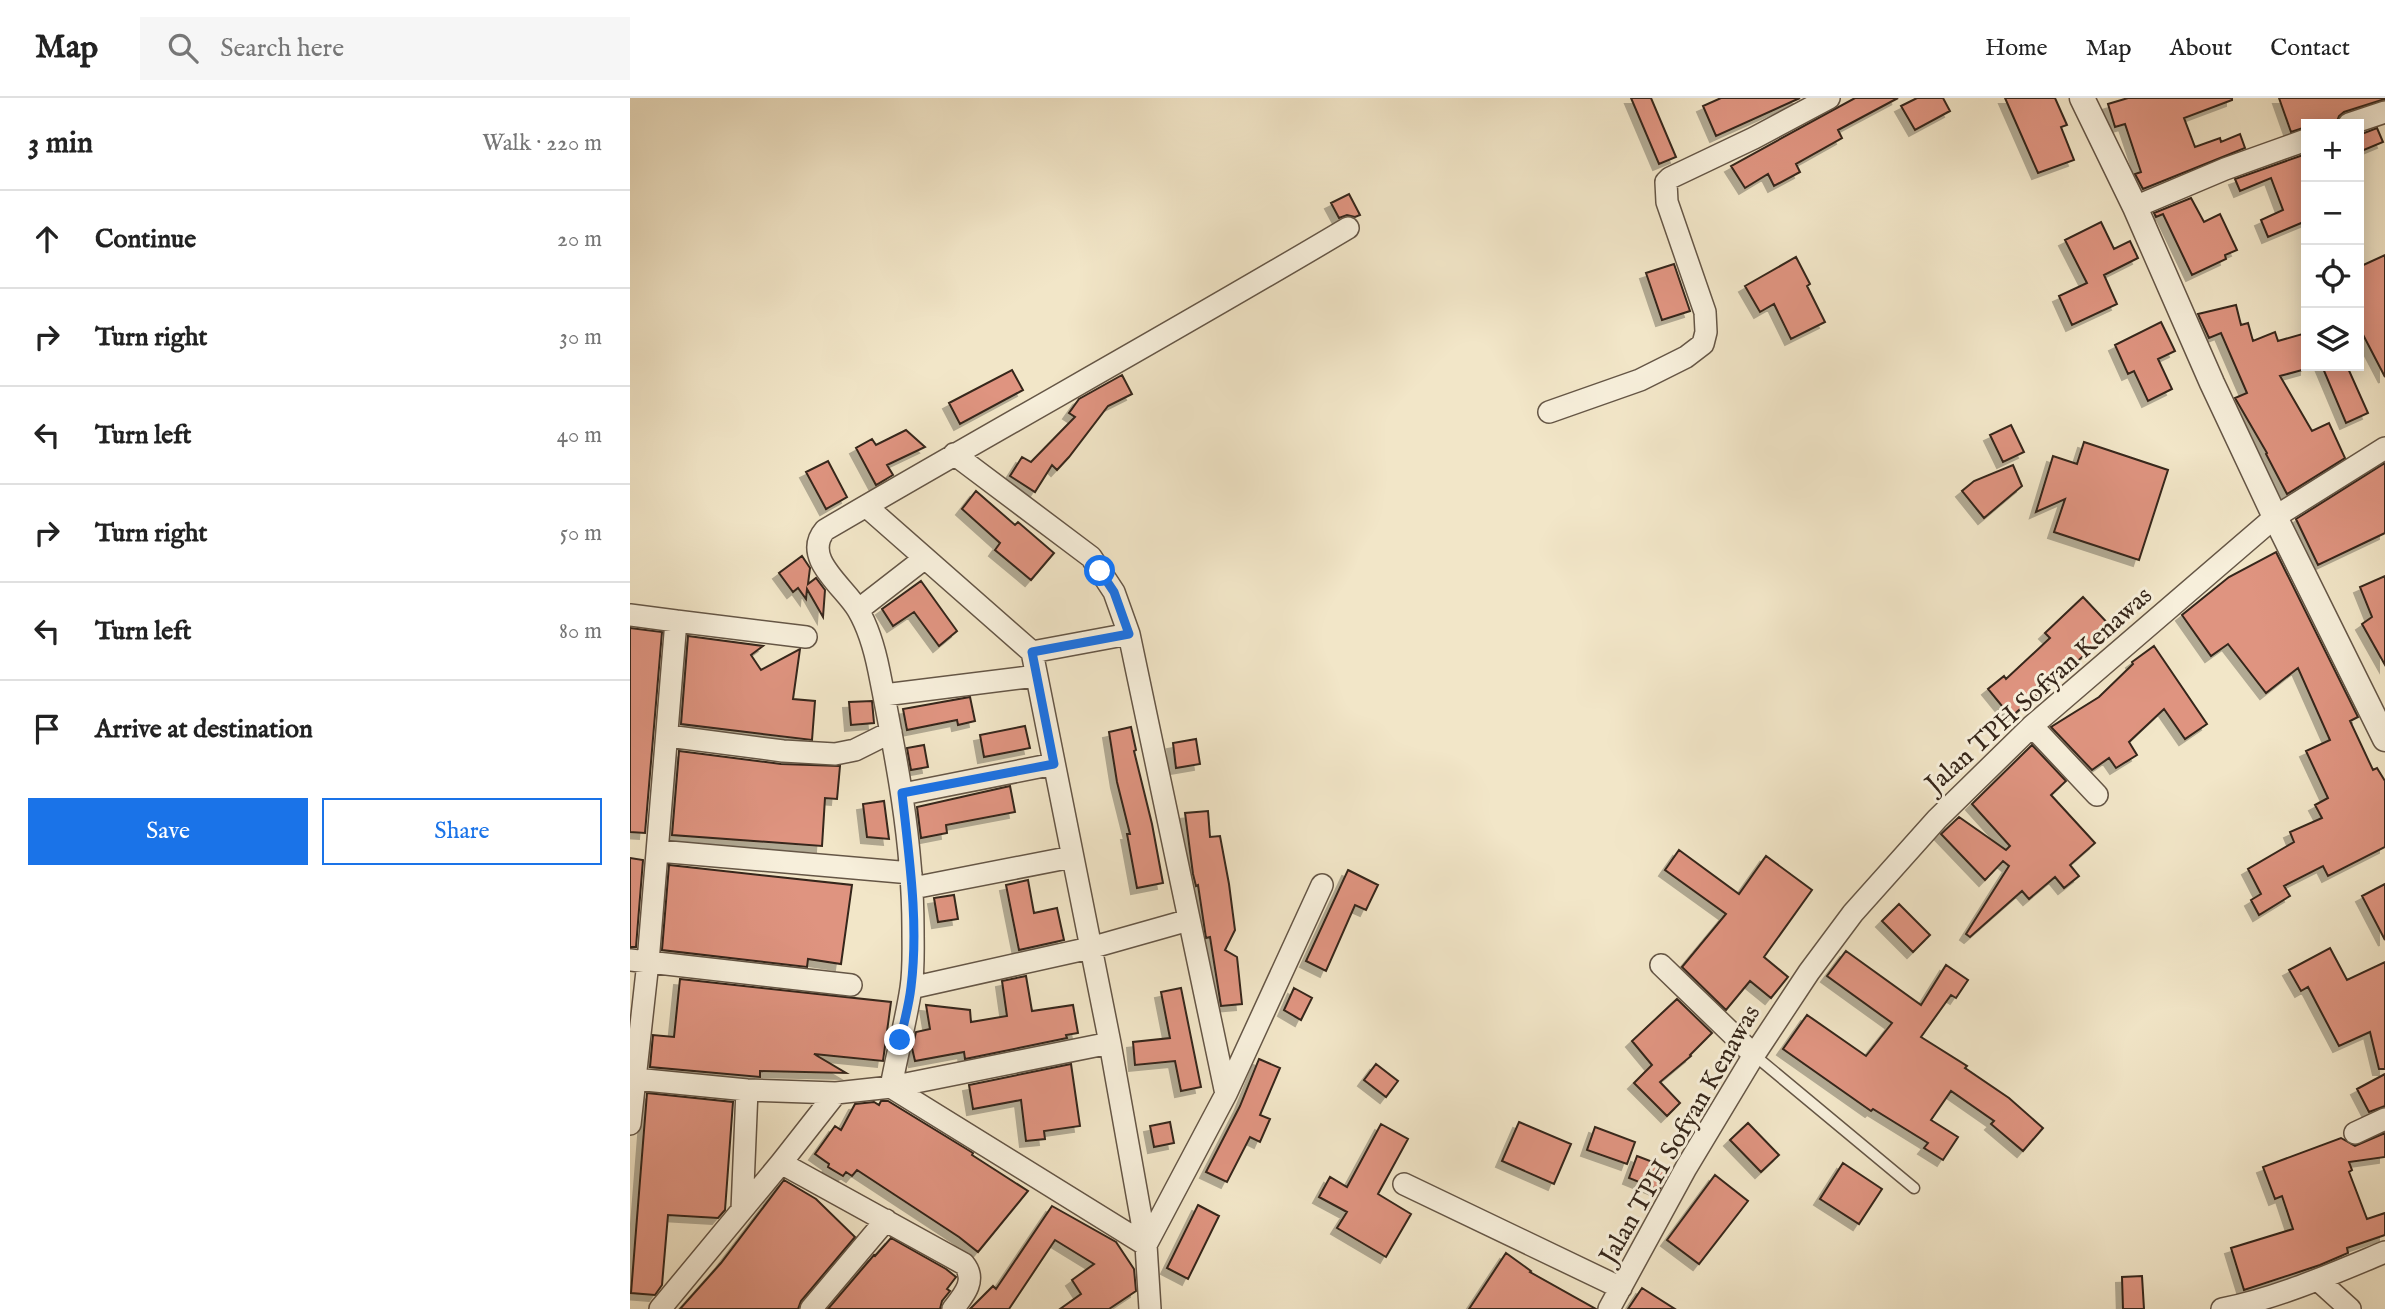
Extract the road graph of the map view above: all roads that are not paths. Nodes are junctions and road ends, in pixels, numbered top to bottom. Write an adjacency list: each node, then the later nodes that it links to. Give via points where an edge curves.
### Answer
1 (1829, 98): 8 (street, via 1666,182 1667,202 1705,312 1703,344 1640,380)
2 (2082, 98): 6 (street)
3 (2385, 111): 4 (street)
4 (2363, 119)
5 (2301, 142): 6 (street)
6 (2135, 207): 12 (street)
7 (1348, 228): 10 (street)
8 (1549, 412)
9 (2385, 448): 12 (street, Jalan TPH Sofyan Kenawas)
10 (954, 454): 11 (street); 17 (street, via 1091,557 1114,592)
11 (866, 506): 13 (street); 14 (street, via 825,530 817,541 818,557)
12 (2275, 517): 22 (street, Jalan TPH Sofyan Kenawas); 25 (street)
13 (925, 558): 14 (street); 19 (street)
14 (858, 610): 21 (street, via 877,660)
15 (630, 615): 16 (street)
16 (676, 621): 18 (street); 24 (street)
17 (1129, 634): 19 (street); 33 (street)
18 (806, 637)
19 (1032, 652): 20 (street)
20 (1037, 676): 21 (street); 26 (street)
21 (884, 695): 23 (street)
22 (2032, 726): 28 (street); 40 (street, Jalan TPH Sofyan Kenawas, via 1937,819 1853,913)
23 (891, 732): 24 (street, via 855,750 835,754); 27 (street)
24 (668, 736): 29 (street)
25 (2385, 739)
26 (1054, 764): 27 (street); 30 (street)
27 (902, 793): 31 (street)
28 (2097, 795)
29 (658, 851): 31 (street); 35 (street)
30 (1072, 857): 31 (street); 34 (street)
31 (912, 880): 38 (street)
32 (1322, 885): 45 (street)
33 (1189, 920): 34 (street); 45 (street)
34 (1090, 947): 38 (street); 39 (street)
35 (639, 961): 37 (street); 41 (street)
36 (1661, 965): 40 (street)
37 (851, 985)
38 (911, 988): 42 (street)
39 (1110, 1043): 42 (street); 54 (street)
40 (1754, 1055): 51 (lane); 57 (street, Jalan TPH Sofyan Kenawas)
41 (635, 1079): 43 (street); 47 (street)
42 (891, 1087): 44 (street); 54 (street)
43 (747, 1090): 44 (street); 52 (street)
44 (836, 1093): 49 (street)
45 (1226, 1094): 54 (street)
46 (2385, 1119): 48 (street)
47 (630, 1124)
48 (2355, 1133)
49 (781, 1163): 52 (street); 53 (street)
50 (1404, 1184): 57 (street)
51 (1914, 1188)
52 (741, 1210): 58 (street)
53 (886, 1220): 59 (street); 60 (street, via 969,1270 966,1292)
54 (1146, 1245): 61 (street)
55 (2385, 1252): 56 (street)
56 (2318, 1280): 63 (street); 64 (street)
57 (1621, 1288): 62 (street, Jalan TPH Sofyan Kenawas)
58 (660, 1309)
59 (811, 1309)
60 (953, 1309)
61 (1150, 1309)
62 (1609, 1309)
63 (2222, 1309)
64 (2350, 1309)

